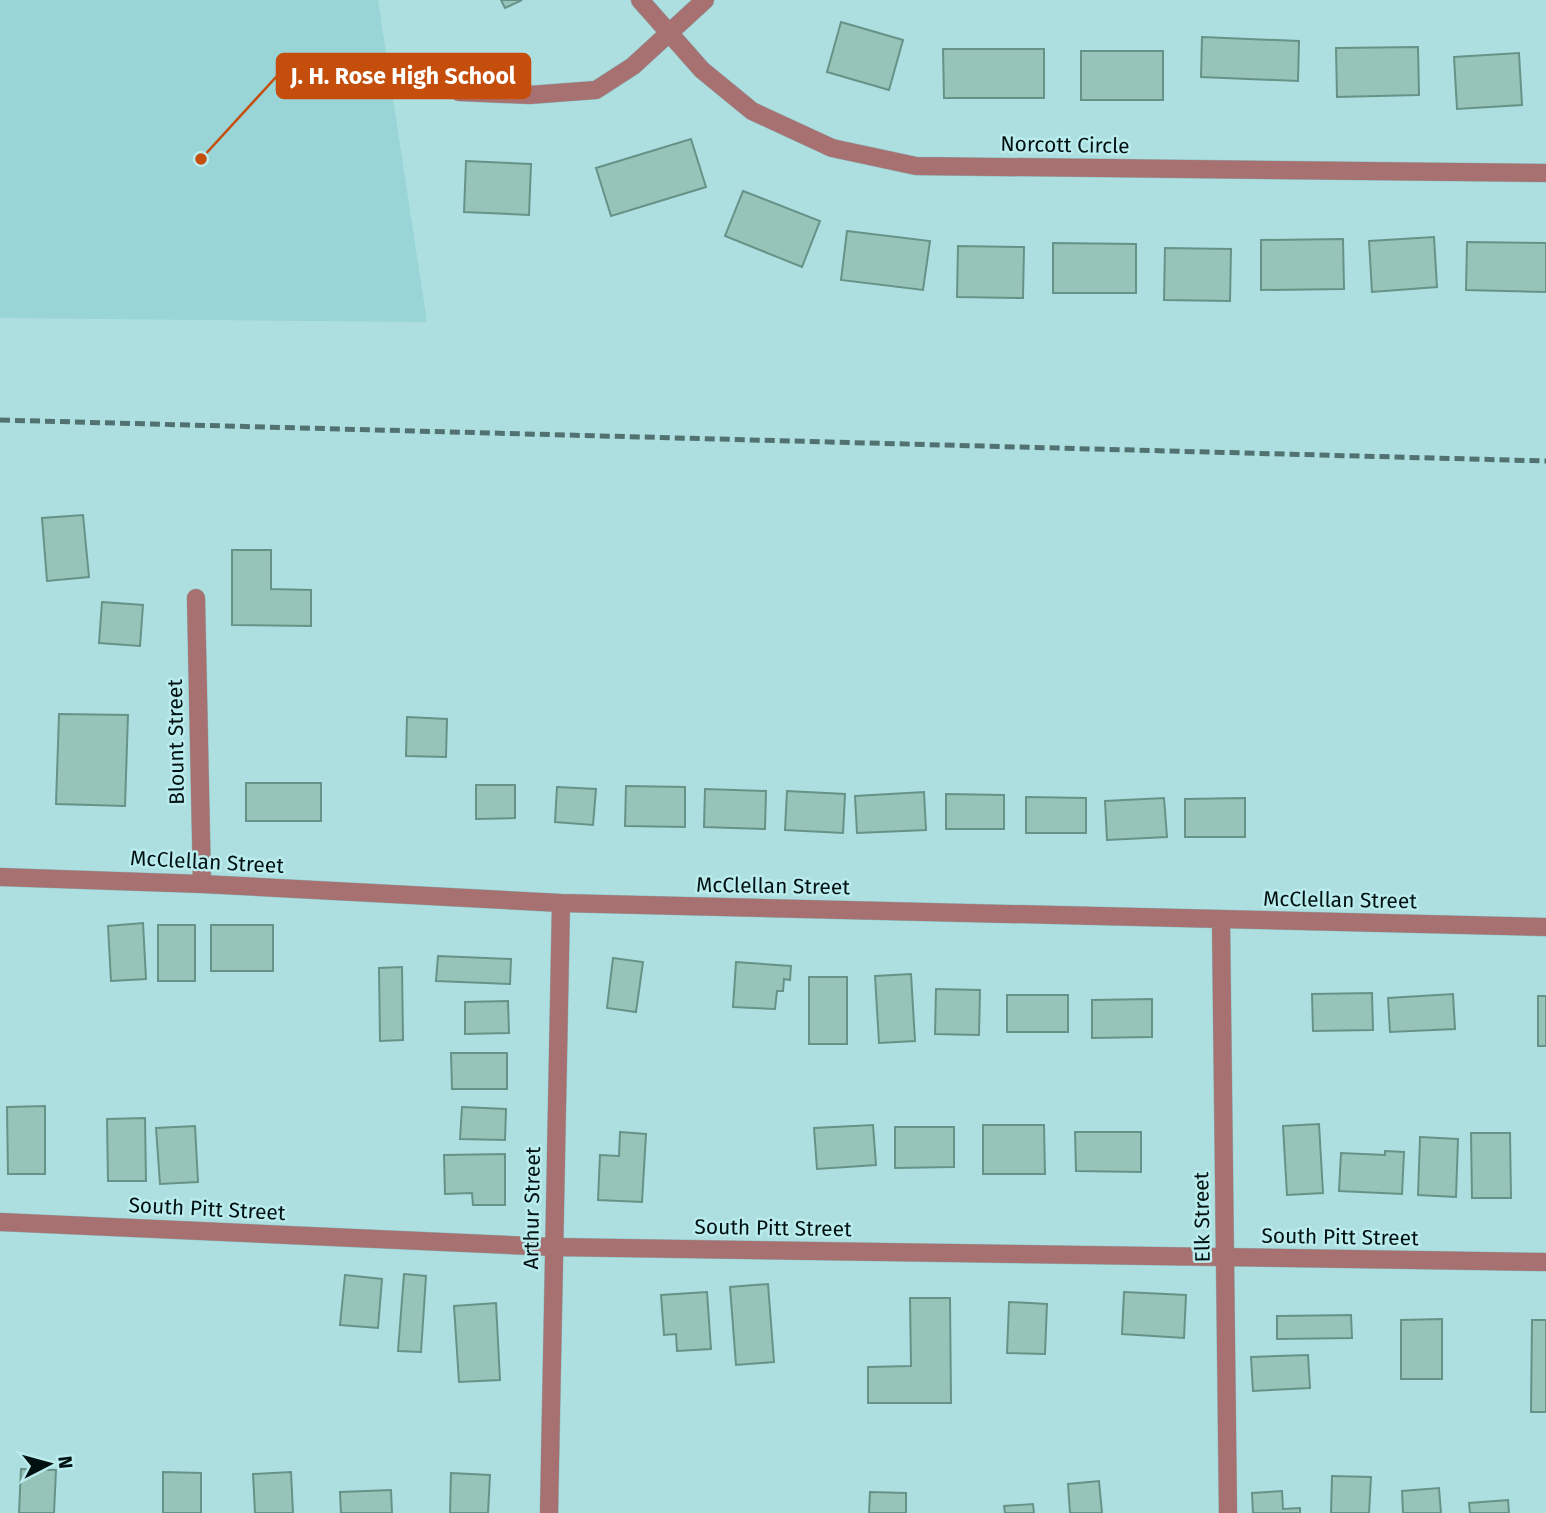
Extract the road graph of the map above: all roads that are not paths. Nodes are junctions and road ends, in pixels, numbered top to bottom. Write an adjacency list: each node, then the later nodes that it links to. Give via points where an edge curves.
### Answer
1 (640, 0): 3 (street, Norcott Circle)
2 (705, 0): 3 (street)
3 (669, 34): 4 (street, via 596,90 529,95); 5 (street, Norcott Circle, via 702,70 752,111 832,148 916,166)
4 (459, 92)
5 (1546, 173)
6 (196, 598): 8 (street, Blount Street)
7 (0, 877): 8 (street, McClellan Street)
8 (202, 884): 9 (street, McClellan Street)
9 (561, 904): 10 (street, McClellan Street); 13 (street, Arthur Street)
10 (1221, 921): 11 (street, McClellan Street); 14 (street, Elk Street)
11 (1546, 927)
12 (0, 1223): 13 (street, South Pitt Street)
13 (554, 1247): 14 (street, South Pitt Street); 16 (street, Arthur Street)
14 (1226, 1259): 15 (street, South Pitt Street); 17 (street, Elk Street)
15 (1546, 1262)
16 (549, 1513)
17 (1228, 1513)

